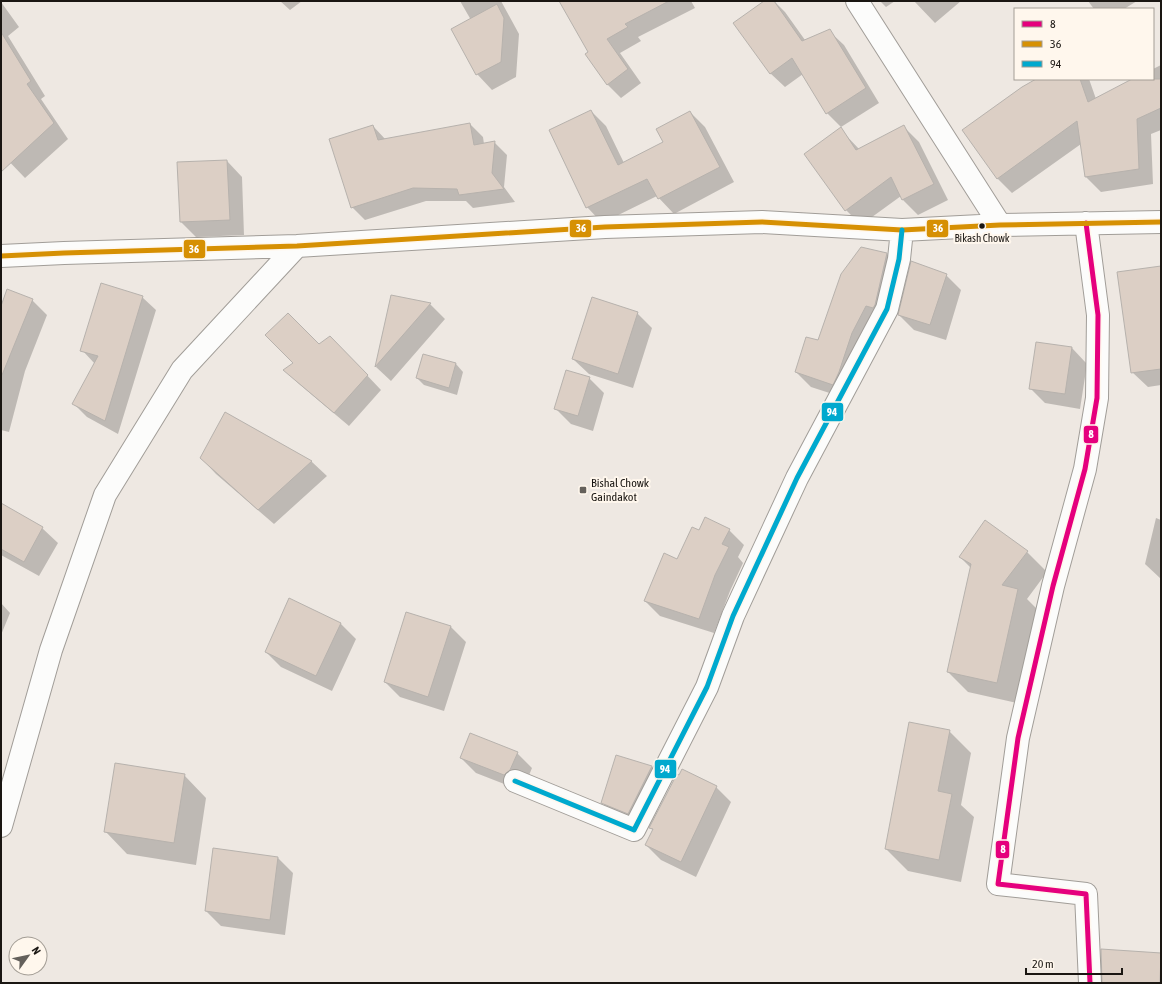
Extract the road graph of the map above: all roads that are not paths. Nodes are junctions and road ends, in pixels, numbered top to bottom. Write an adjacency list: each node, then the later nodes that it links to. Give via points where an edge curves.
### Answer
1 (857, 1): 4 (street)
2 (1161, 222): 3 (street)
3 (1086, 223): 4 (street); 10 (street, via 1098,315 1097,398 1084,469 1053,586 1018,738 998,884 1086,894)
4 (1000, 226): 5 (street)
5 (902, 230): 6 (street, via 762,222 605,227); 8 (street, via 899,259 887,309 798,478 733,616 707,688 634,830)
6 (297, 246): 7 (street); 9 (street, via 182,370 105,495 51,650)
7 (1, 256)
8 (515, 781)
9 (1, 826)
10 (1090, 983)

